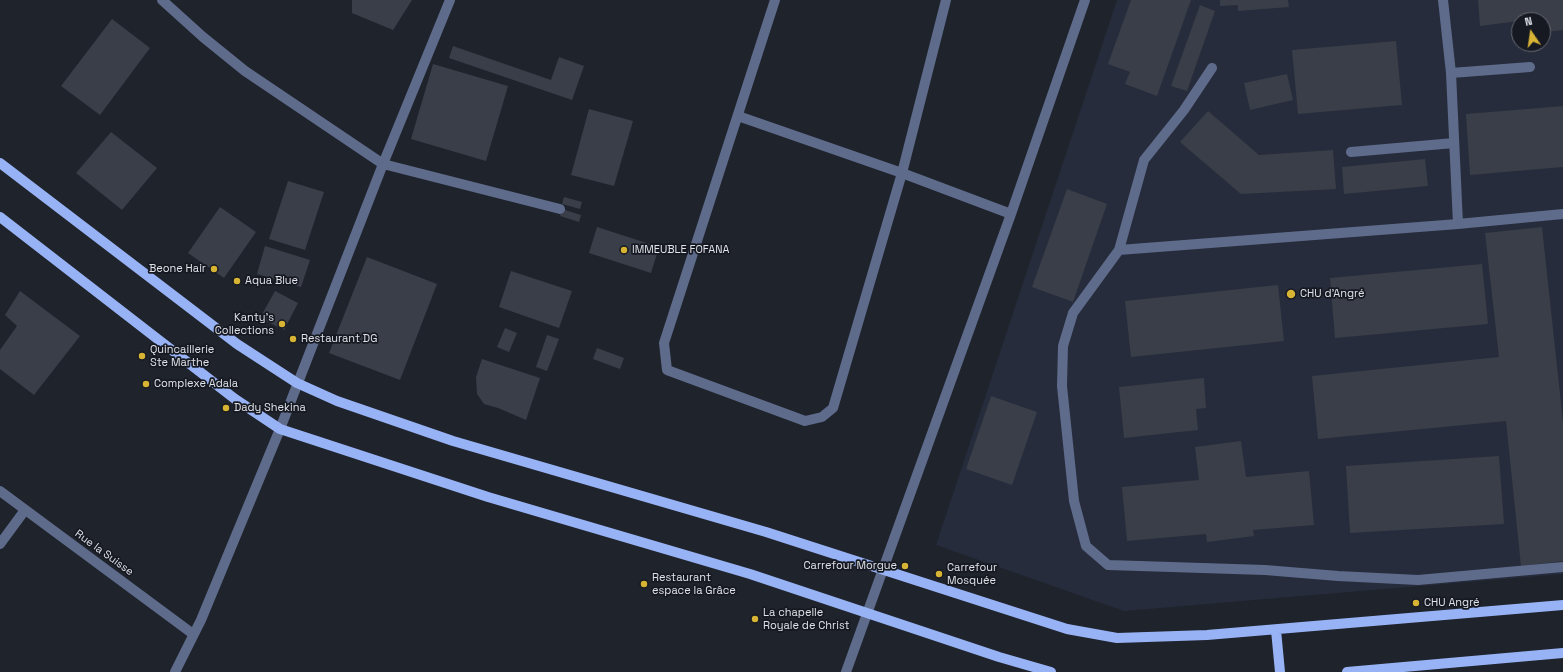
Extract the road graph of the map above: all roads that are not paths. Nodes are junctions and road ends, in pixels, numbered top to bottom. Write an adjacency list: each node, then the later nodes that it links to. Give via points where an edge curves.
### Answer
1 (162, 0): 14 (street, via 246,71)
2 (450, 0): 14 (street)
3 (775, 0): 10 (street)
4 (946, 0): 15 (street)
5 (1085, 0): 17 (street)
6 (1443, 0): 9 (street)
7 (1530, 67): 9 (street)
8 (1212, 68): 21 (street, via 1184,110 1144,160)
9 (1451, 73): 11 (street)
10 (738, 116): 15 (street); 15 (street, via 664,343 667,370 805,421 822,417 833,408)
11 (1454, 143): 12 (street); 20 (street)
12 (1351, 152)
13 (0, 163): 22 (main road, via 236,344)
14 (384, 164): 16 (street); 22 (street)
15 (902, 173): 17 (street)
16 (560, 209)
17 (1011, 214): 28 (street)
18 (1563, 214): 20 (street)
19 (0, 217): 23 (main road, via 234,399)
20 (1458, 224): 21 (street)
21 (1118, 250): 27 (street, via 1073,313 1063,346 1062,386 1074,501 1086,546 1108,566 1265,570 1418,580)
22 (297, 384): 23 (street); 28 (main road, via 453,441 766,532)
23 (280, 429): 30 (main road, via 488,497 750,574); 32 (street)
24 (0, 491): 25 (street, Rue la Suisse)
25 (25, 510): 26 (street); 32 (street, Rue la Suisse)
26 (0, 544)
27 (1563, 567)
28 (882, 570): 30 (street); 31 (main road, via 1067,629 1117,638 1207,636)
29 (1563, 605): 31 (main road)
30 (867, 612): 35 (street); 36 (main road)
31 (1276, 630): 37 (main road)
32 (193, 634): 34 (street)
33 (1563, 653): 38 (main road)
34 (175, 672)
35 (846, 672)
36 (1051, 672)
37 (1280, 672)
38 (1347, 672)

